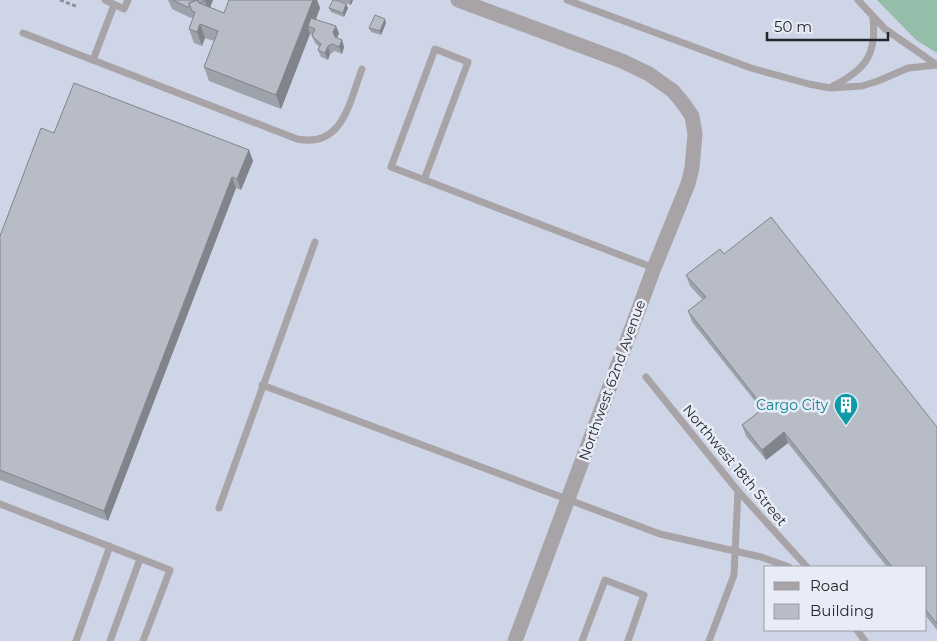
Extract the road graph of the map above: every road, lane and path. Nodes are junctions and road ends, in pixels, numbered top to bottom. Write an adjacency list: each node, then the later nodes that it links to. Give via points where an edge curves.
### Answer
1 (60, 0): 9 (path)
2 (104, 0): 8 (lane)
3 (128, 0): 8 (lane, via 124,9)
4 (458, 0): 19 (street, Northwest 62nd Avenue, via 636,67 672,91 692,116 695,134 692,168)
5 (567, 0): 10 (lane)
6 (583, 0): 10 (lane)
7 (858, 0): 11 (lane)
8 (114, 4): 13 (lane)
9 (78, 7)
10 (596, 11): 16 (lane, via 779,77)
11 (874, 18): 14 (lane, via 896,38); 16 (lane, via 876,36 866,62 851,77)
12 (23, 33): 13 (lane)
13 (93, 60): 15 (lane, via 309,141 324,138 341,123)
14 (937, 65): 16 (lane, via 908,68 862,86)
15 (362, 69)
16 (830, 88)
17 (424, 180): 17 (lane, via 391,167 434,49 468,62); 19 (lane)
18 (315, 242): 21 (lane)
19 (654, 268): 23 (street, Northwest 62nd Avenue)
20 (646, 377): 22 (lane, Northwest 18th Street)
21 (262, 385): 23 (lane); 25 (lane)
22 (738, 491): 27 (lane); 30 (lane, Northwest 18th Street)
23 (568, 500): 27 (lane, via 660,534); 34 (street, Northwest 62nd Avenue)
24 (0, 504): 26 (lane)
25 (219, 508)
26 (110, 546): 28 (lane); 31 (lane)
27 (735, 552): 29 (lane); 37 (lane, via 734,575)
28 (140, 559): 32 (lane); 33 (lane, via 170,570)
29 (786, 566)
30 (806, 566)
31 (76, 641)
32 (110, 641)
33 (143, 641)
34 (515, 641)
35 (582, 641): 36 (lane, via 605,580 644,595)
36 (628, 641)
37 (708, 641)

